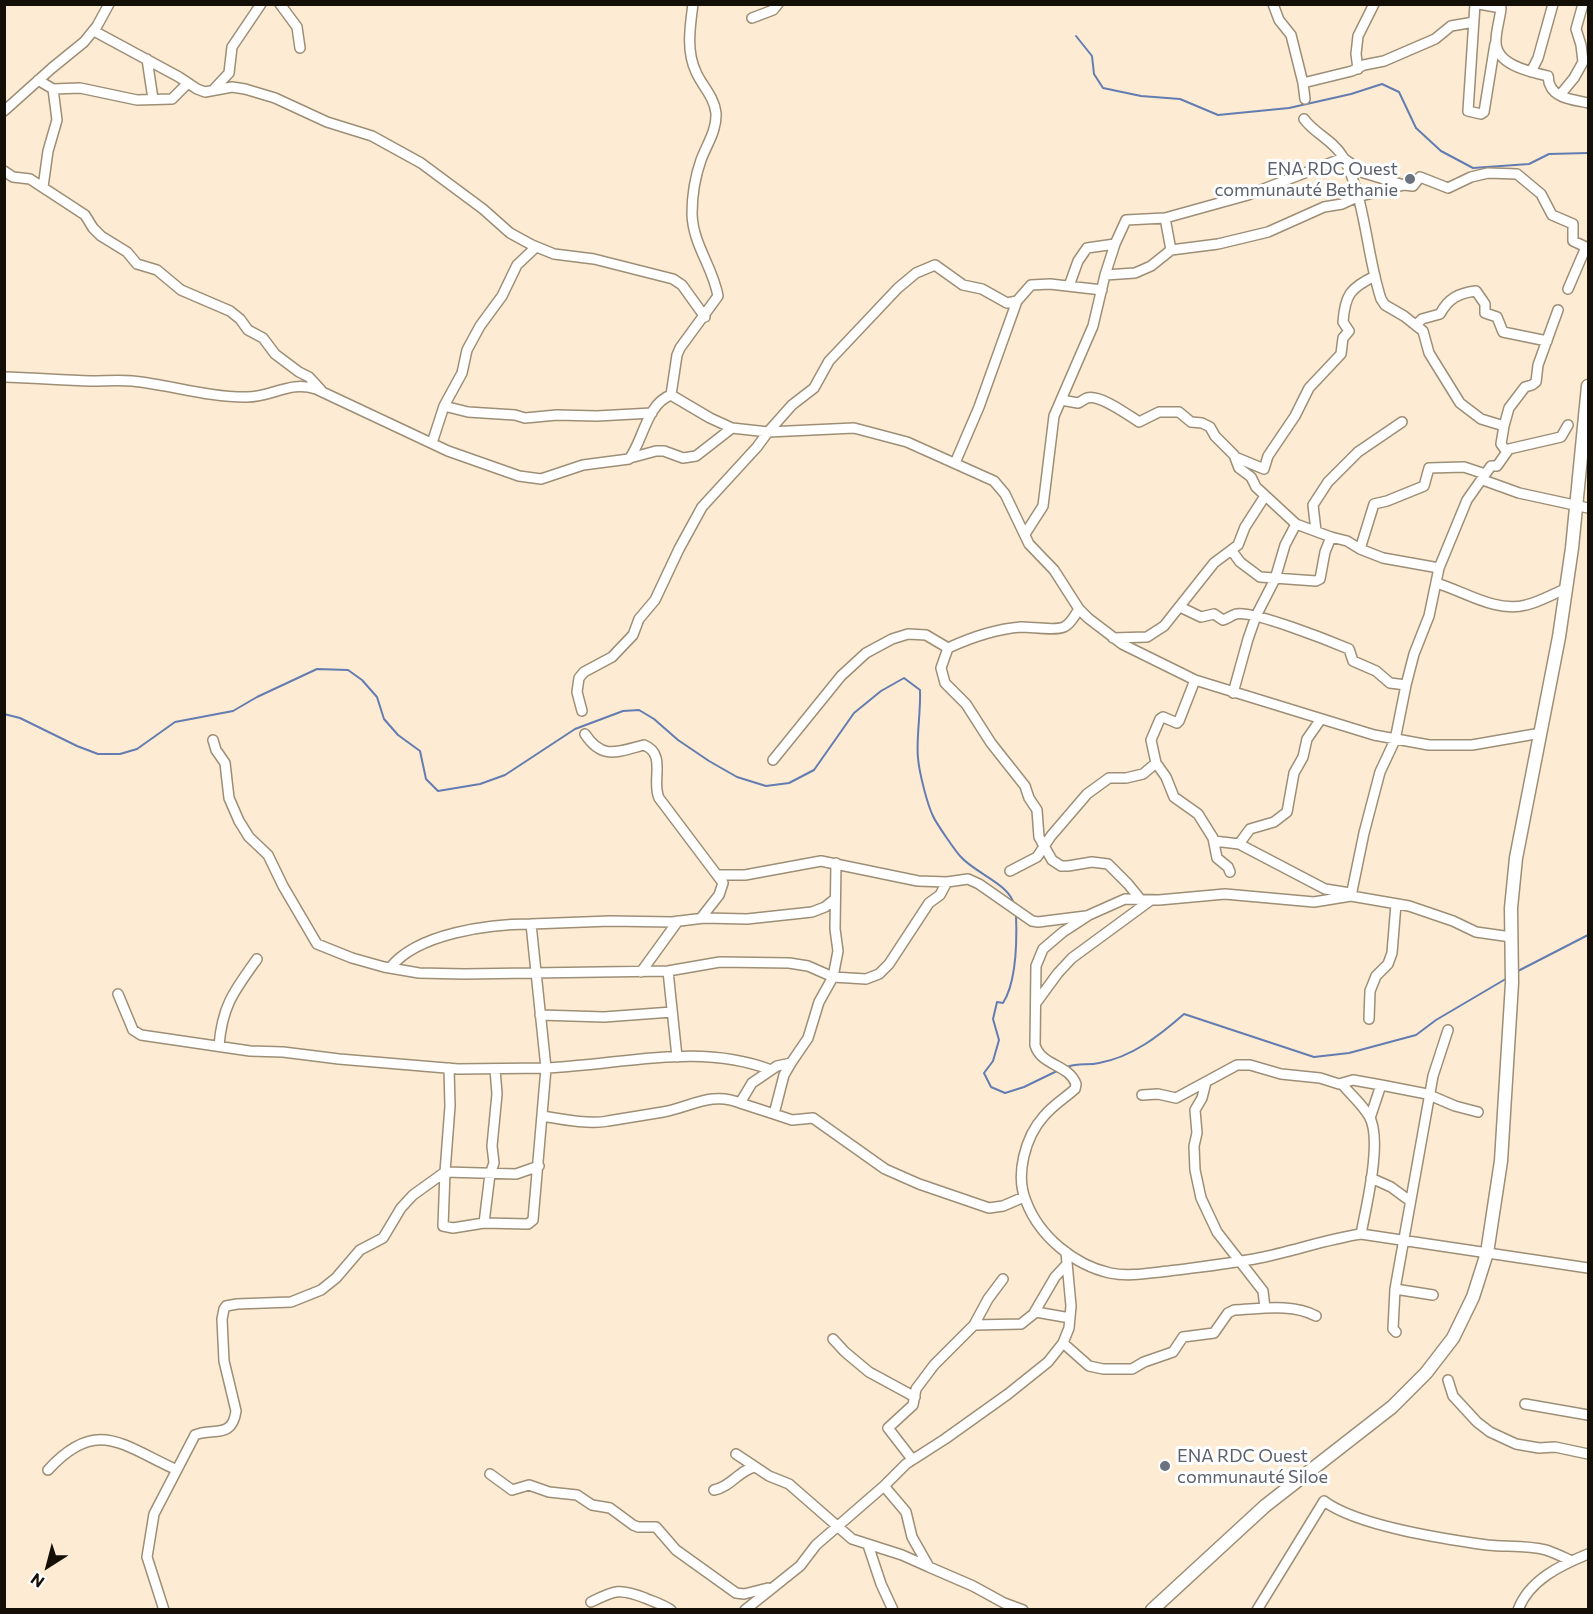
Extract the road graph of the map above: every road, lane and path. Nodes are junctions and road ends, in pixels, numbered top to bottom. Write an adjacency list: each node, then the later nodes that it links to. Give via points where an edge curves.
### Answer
1 (109, 4): 15 (street)
2 (261, 4): 25 (street, via 232,47 229,74)
3 (280, 4): 17 (street, via 297,27)
4 (693, 4): 50 (street, via 690,55 716,111 714,129 697,172 692,213 696,240 717,292 717,300)
5 (778, 4): 13 (street)
6 (1273, 4): 22 (street, via 1291,35)
7 (1374, 4): 19 (street, via 1358,36)
8 (1475, 4): 14 (street)
9 (1479, 4): 12 (street)
10 (1553, 4): 20 (street)
11 (1583, 4): 26 (street, via 1576,29 1583,62)
12 (1501, 6): 16 (street)
13 (752, 18)
14 (1474, 22): 16 (street, via 1468,111 1484,112); 19 (street, via 1451,26 1421,46)
15 (94, 31): 18 (street); 21 (street)
16 (1495, 44): 20 (street, via 1514,67)
17 (300, 48)
18 (147, 59): 23 (street); 28 (street)
19 (1358, 69): 22 (street)
20 (1531, 72): 26 (street, via 1549,77 1550,85)
21 (38, 80): 24 (street); 27 (street)
22 (1303, 82): 29 (street)
23 (188, 83): 25 (street); 28 (street, via 172,99)
24 (53, 89): 28 (street, via 80,88 137,100); 37 (street, via 57,120)
25 (212, 91): 41 (street, via 244,88 327,122 372,135 421,163 510,233)
26 (1560, 95): 31 (street)
27 (18, 98): 30 (street); 32 (street)
28 (153, 99)
29 (1305, 99)
30 (4, 102)
31 (1588, 103)
32 (4, 111)
33 (1304, 119): 34 (street)
34 (1343, 158): 36 (street, via 1364,173); 38 (street); 39 (street, via 1248,195)
35 (4, 171): 37 (street)
36 (1404, 185): 38 (street); 46 (street, via 1413,186 1420,177 1451,187 1488,173 1511,173 1525,179 1541,194 1550,213 1573,224 1574,241 1586,248)
37 (43, 187): 55 (street, via 87,217 101,236 137,264 160,272 181,290 237,316 246,329 261,336 275,354 309,377)
38 (1357, 197): 42 (street, via 1268,232); 44 (street)
39 (1165, 218): 40 (street, via 1126,220); 42 (street)
40 (1115, 244): 43 (street); 45 (street, via 1087,248)
41 (536, 247): 50 (street, via 673,279 682,285); 58 (street, via 513,271 480,326)
42 (1171, 250): 43 (street, via 1135,273)
43 (1105, 275): 47 (street)
44 (1375, 276): 51 (street, via 1383,303); 71 (street, via 1360,284 1345,302 1343,322 1349,331 1343,338 1341,354 1309,388)
45 (1069, 286): 47 (street); 48 (street, via 1031,285)
46 (1568, 289)
47 (1102, 290): 57 (street, via 1093,326)
48 (1017, 301): 65 (street, via 1003,302 963,285 934,265 916,273 829,361 814,388); 70 (street)
49 (1558, 310): 52 (street)
50 (705, 317): 56 (street, via 680,348)
51 (1416, 325): 52 (street, via 1440,314 1446,302 1476,291 1485,304 1485,313 1497,317 1503,332); 62 (street, via 1424,333 1431,357 1460,403 1481,420)
52 (1547, 341): 62 (street, via 1536,382 1525,387 1509,408)
53 (4, 377): 55 (street, via 134,381 216,396 262,396 298,385)
54 (1588, 386): 63 (main road)
55 (322, 392): 66 (street)
56 (671, 395): 59 (street); 64 (street)
57 (1061, 400): 68 (street, via 1078,403 1092,398 1139,422 1159,412 1179,412 1191,422 1210,427); 79 (street, via 1052,423 1043,506)
58 (444, 406): 59 (street, via 525,418); 66 (street)
59 (652, 413): 69 (street)
60 (1402, 422): 78 (street, via 1359,452 1328,482 1313,505)
61 (1568, 425): 67 (street, via 1561,437)
62 (1504, 426): 67 (street, via 1501,444)
63 (1586, 427): 75 (main road)
64 (732, 428): 65 (street); 69 (street, via 696,456 683,458 656,451)
65 (768, 432): 70 (street, via 854,428 907,442); 95 (street, via 698,512 655,600 640,616 633,635 612,657 579,678 577,692)
66 (432, 443): 69 (street, via 476,462 536,479 583,465)
67 (1506, 451): 72 (street)
68 (1235, 457): 71 (street); 73 (street, via 1239,468 1253,479)
69 (629, 459)
70 (955, 463): 79 (street, via 998,484)
71 (1264, 469): 73 (street)
72 (1484, 477): 75 (street, via 1519,493); 81 (street, via 1464,467 1429,468 1424,486 1375,502); 83 (street, via 1463,508)
73 (1256, 487): 74 (street)
74 (1265, 496): 77 (street); 82 (street)
75 (1575, 505): 76 (street); 86 (main road)
76 (1588, 508)
77 (1296, 524): 78 (street); 84 (street)
78 (1316, 531): 80 (street)
79 (1025, 534): 88 (street)
80 (1331, 537): 81 (street); 84 (street, via 1320,579)
81 (1360, 549): 83 (street, via 1391,560)
82 (1233, 551): 84 (street, via 1252,572); 87 (street, via 1214,563)
83 (1438, 568): 85 (street)
84 (1275, 579): 89 (street)
85 (1436, 582): 86 (street, via 1489,603 1511,607 1528,605); 93 (street)
86 (1565, 589): 98 (main road)
87 (1180, 607): 89 (street, via 1201,617 1214,614 1226,621 1235,614); 90 (street, via 1156,633)
88 (1079, 609): 90 (street); 91 (street, via 1063,628 1005,629)
89 (1256, 616): 93 (street, via 1349,649 1355,663 1376,671 1390,683); 94 (street)
90 (1113, 638): 92 (street)
91 (948, 648): 101 (street, via 926,635 908,634 866,653 841,676); 105 (street, via 942,668 945,682 966,704 1025,786 1036,810 1037,831)
92 (1195, 680): 94 (street); 102 (street, via 1179,722 1160,719 1151,740)
93 (1406, 685): 100 (street)
94 (1233, 693): 96 (street)
95 (582, 711)
96 (1321, 719): 100 (street); 104 (street, via 1307,739 1290,787 1287,812 1274,822 1250,829)
97 (585, 734): 109 (street, via 603,752 644,745 652,750 658,765 659,798)
98 (1541, 734): 100 (street, via 1451,746); 119 (main road, via 1516,858)
99 (213, 740): 121 (street, via 225,763 229,798 239,821 268,855 317,944)
100 (1395, 740): 111 (street, via 1380,772)
101 (773, 760)
102 (1156, 763): 103 (street, via 1174,797 1196,811); 105 (street, via 1143,774 1108,778 1087,794)
103 (1214, 841): 104 (street); 108 (street, via 1217,858)
104 (1239, 844): 111 (street, via 1325,889)
105 (1044, 848): 107 (street, via 1037,857); 113 (street, via 1061,866 1108,864)
106 (836, 863): 109 (street, via 813,861 745,875); 110 (street, via 918,881); 112 (street)
107 (1010, 871)
108 (1230, 872)
109 (718, 875): 116 (street, via 722,888)
110 (947, 882): 115 (street, via 973,880 1032,921); 125 (street, via 879,974 866,979)
111 (1351, 895): 113 (street, via 1320,902 1225,894); 114 (street)
112 (835, 899): 116 (street, via 812,912 747,919); 125 (street, via 838,951)
113 (1146, 900): 115 (street, via 1125,899); 127 (street, via 1072,958)
114 (1396, 904): 119 (street, via 1417,908 1476,932); 130 (street, via 1392,953 1370,991)
115 (1089, 915): 127 (street, via 1043,949 1036,966)
116 (701, 918): 117 (street)
117 (678, 921): 118 (street); 124 (street)
118 (531, 924): 121 (street, via 502,925 434,938 405,952); 123 (street)
119 (1511, 938): 159 (main road, via 1512,983 1501,1161)
120 (257, 959): 132 (street, via 228,1002)
121 (390, 968): 123 (street, via 429,973)
122 (668, 971): 124 (street); 125 (street, via 720,962 793,963); 128 (street)
123 (535, 972): 124 (street); 129 (street)
124 (641, 972)
125 (833, 977): 134 (street, via 819,1002 808,1038)
126 (118, 994): 132 (street, via 137,1033)
127 (1036, 1004): 153 (street, via 1037,1051 1071,1075 1076,1084 1042,1118 1029,1139 1022,1173)
128 (672, 1012): 129 (street, via 604,1017); 133 (street)
129 (540, 1015): 136 (street)
130 (1369, 1019)
131 (1448, 1030): 143 (street)
132 (219, 1046): 135 (street)
133 (677, 1057): 136 (street); 138 (street, via 742,1060)
134 (790, 1063): 138 (street); 146 (street)
135 (449, 1068): 137 (street); 150 (street)
136 (546, 1068): 137 (street); 147 (street)
137 (495, 1069): 151 (street, via 494,1158)
138 (771, 1070): 144 (street, via 752,1083)
139 (1206, 1083): 140 (street, via 1237,1065 1247,1064); 142 (street, via 1176,1098); 160 (street, via 1195,1110 1195,1174 1215,1228)
140 (1342, 1084): 141 (street, via 1353,1080); 148 (street)
141 (1381, 1085): 143 (street); 148 (street)
142 (1142, 1095)
143 (1430, 1096): 145 (street); 154 (street)
144 (740, 1103): 146 (street); 147 (street, via 713,1098 665,1112 607,1122)
145 (1478, 1112)
146 (774, 1114): 153 (street, via 792,1120 813,1118 888,1171 978,1205 995,1207)
147 (542, 1116): 149 (street)
148 (1370, 1118): 152 (street, via 1374,1137)
149 (539, 1166): 151 (street, via 516,1174); 155 (street, via 531,1222)
150 (445, 1173): 151 (street); 155 (street, via 443,1226 458,1228); 183 (street, via 413,1195 400,1208 383,1238 360,1250 321,1290 291,1302 226,1306 222,1319 224,1361 235,1418 218,1433 195,1435)
151 (490, 1174): 155 (street)
152 (1371, 1178): 154 (street); 156 (street)
153 (1024, 1197): 158 (street, via 1040,1226)
154 (1410, 1201): 157 (street)
155 (484, 1223)
156 (1362, 1234): 157 (street); 160 (street)
157 (1403, 1241): 159 (street); 164 (street)
158 (1066, 1252): 160 (street, via 1083,1264 1122,1275); 161 (street)
159 (1487, 1253): 162 (street); 194 (main road, via 1473,1297 1453,1338 1426,1373 1392,1407 1265,1506)
160 (1240, 1262): 166 (street, via 1263,1290)
161 (1067, 1264): 167 (street); 169 (street)
162 (1588, 1268)
163 (1003, 1279): 170 (street)
164 (1395, 1289): 165 (street); 171 (street)
165 (1433, 1295)
166 (1265, 1308): 168 (street, via 1305,1310); 173 (street, via 1230,1312 1214,1332 1183,1336 1173,1352 1132,1369 1089,1366)
167 (1034, 1313): 169 (street); 170 (street, via 1022,1323)
168 (1316, 1316)
169 (1070, 1318): 173 (street)
170 (974, 1324): 175 (street, via 934,1365 916,1389)
171 (1396, 1332)
172 (833, 1339): 175 (street, via 869,1372)
173 (1063, 1343): 180 (street, via 1043,1367)
174 (1448, 1380): 179 (street, via 1453,1396 1490,1432 1516,1444)
175 (915, 1397): 180 (street, via 913,1405 888,1428)
176 (1525, 1404): 177 (street)
177 (1588, 1415)
178 (736, 1454): 181 (street)
179 (1588, 1454)
180 (912, 1459): 185 (street)
181 (755, 1467): 186 (street); 187 (street, via 789,1484)
182 (48, 1470): 183 (street, via 75,1446 98,1439 124,1444)
183 (177, 1470): 195 (street, via 154,1514 148,1543 147,1557)
184 (490, 1474): 192 (street, via 512,1490 529,1485 577,1495 592,1505 610,1508 633,1525 656,1527 676,1550 736,1593)
185 (884, 1486): 187 (street); 191 (street, via 906,1512 912,1537)
186 (714, 1490)
187 (838, 1525): 188 (street, via 852,1539); 192 (street, via 800,1566)
188 (868, 1545): 191 (street); 198 (street)
189 (1588, 1554): 190 (street)
190 (1572, 1561): 200 (street, via 1537,1548 1449,1539 1367,1521 1324,1501); 201 (street, via 1534,1585)
191 (929, 1567): 199 (street)
192 (771, 1588): 197 (street)
193 (591, 1602): 196 (street, via 625,1590)
194 (1156, 1608)
195 (164, 1610)
196 (671, 1610)
197 (745, 1610)
198 (893, 1610)
199 (1023, 1610)
200 (1257, 1610)
201 (1518, 1610)

